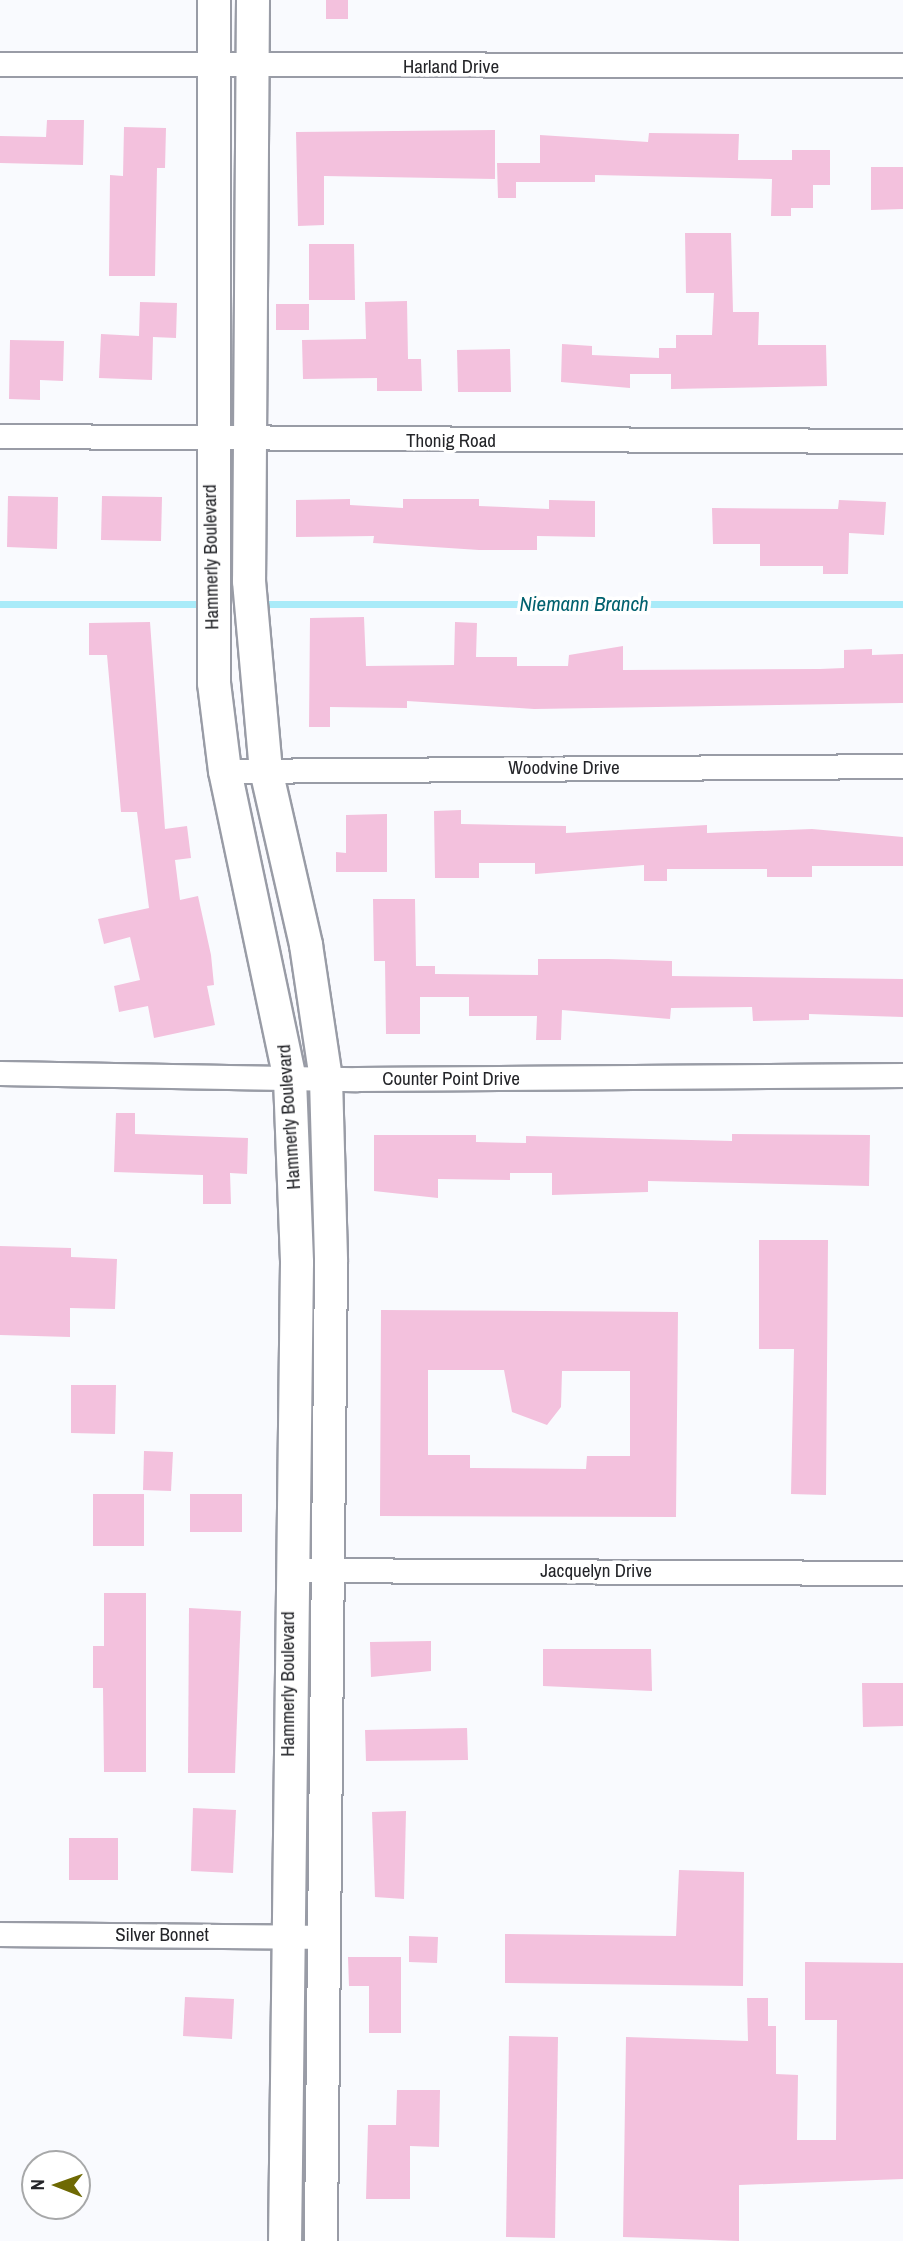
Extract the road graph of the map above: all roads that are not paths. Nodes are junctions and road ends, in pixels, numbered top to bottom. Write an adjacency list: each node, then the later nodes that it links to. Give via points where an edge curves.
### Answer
1 (214, 0): 5 (main road, Hammerly Boulevard)
2 (253, 0): 6 (main road, Hammerly Boulevard)
3 (0, 64): 5 (street, Harland Drive)
4 (903, 65): 6 (street, Harland Drive)
5 (215, 67): 6 (street, Harland Drive); 8 (main road, Hammerly Boulevard)
6 (254, 68): 9 (main road, Hammerly Boulevard)
7 (0, 436): 8 (street, Thonig Road)
8 (209, 440): 9 (street, Thonig Road); 13 (main road, Hammerly Boulevard, via 214,683)
9 (247, 440): 10 (street, Thonig Road); 12 (main road, Hammerly Boulevard, via 248,581)
10 (903, 441)
11 (903, 766): 12 (street, Woodvine Drive)
12 (266, 770): 13 (street, Woodvine Drive); 17 (main road, Hammerly Boulevard, via 306,945)
13 (225, 771): 16 (main road, Hammerly Boulevard)
14 (0, 1073): 16 (street, Counter Point Drive)
15 (903, 1075): 17 (street, Counter Point Drive)
16 (290, 1079): 17 (street, Counter Point Drive); 19 (main road, Hammerly Boulevard, via 297,1263)
17 (326, 1079): 18 (main road, Hammerly Boulevard)
18 (328, 1569): 19 (street, Jacquelyn Drive); 20 (street, Jacquelyn Drive); 23 (main road, Hammerly Boulevard)
19 (289, 1570): 22 (main road, Hammerly Boulevard)
20 (903, 1573)
21 (0, 1934): 22 (street, Silver Bonnet)
22 (286, 1936): 23 (street, Silver Bonnet); 24 (main road, Hammerly Boulevard)
23 (324, 1937): 25 (main road, Hammerly Boulevard)
24 (285, 2241)
25 (321, 2241)

